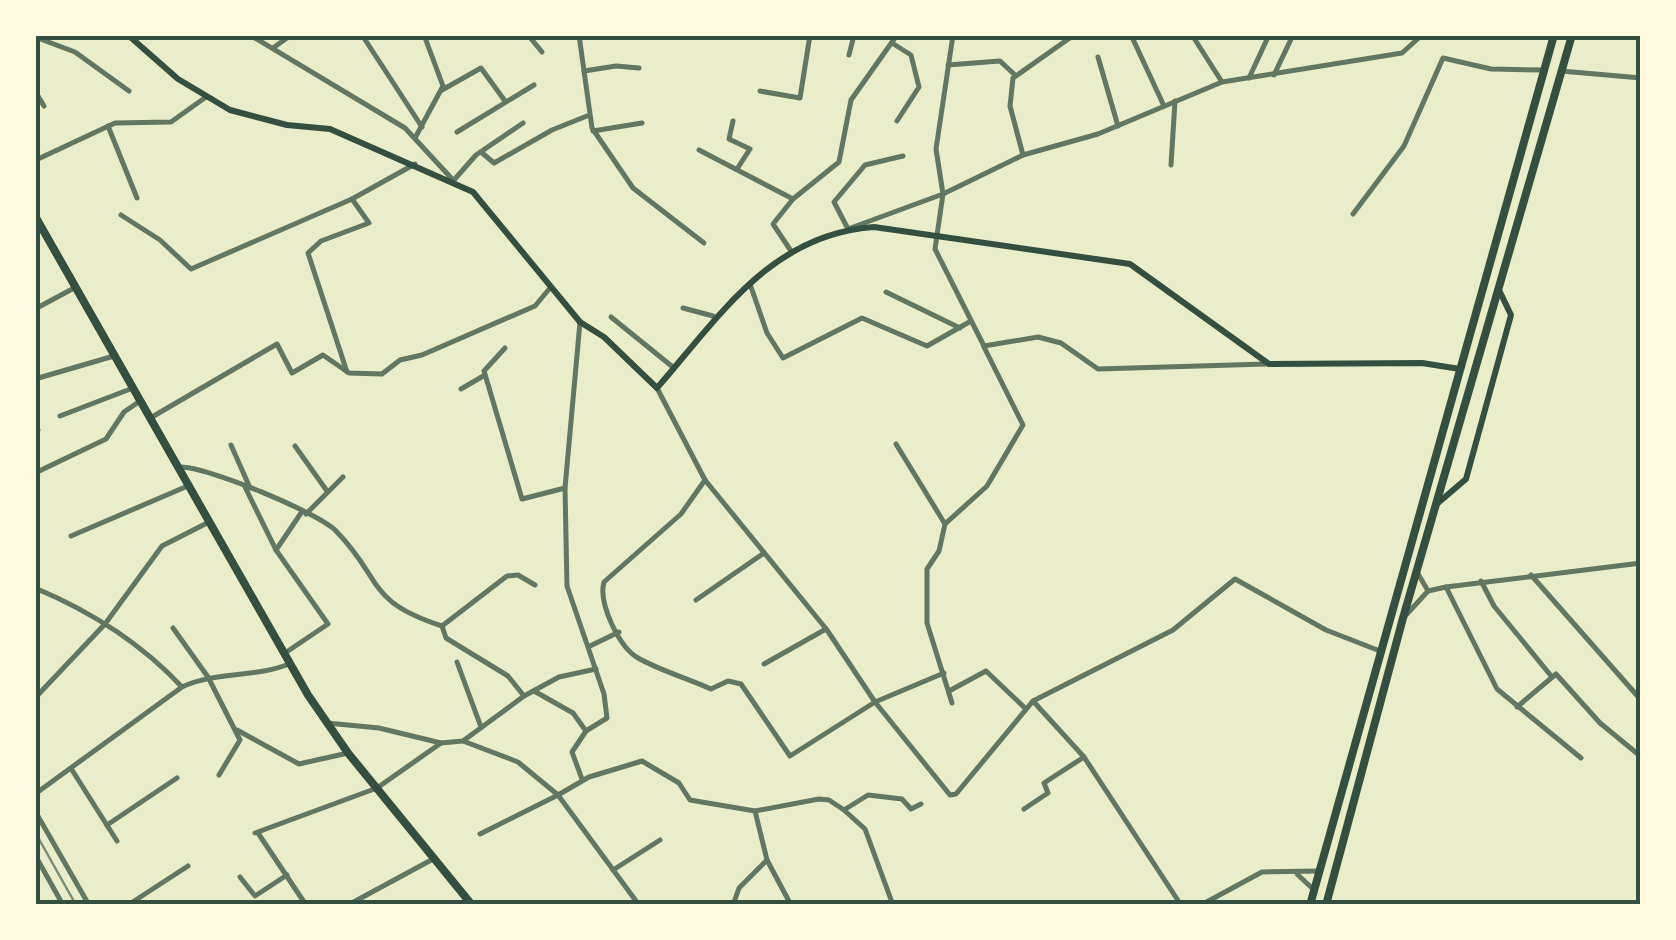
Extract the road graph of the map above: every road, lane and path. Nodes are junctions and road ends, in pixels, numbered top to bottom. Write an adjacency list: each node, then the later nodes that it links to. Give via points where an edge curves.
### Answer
1 (128, 35): 41 (main road)
2 (250, 35): 22 (street)
3 (291, 35): 22 (street)
4 (362, 35): 52 (street)
5 (424, 35): 37 (street)
6 (528, 35): 23 (street)
7 (580, 35): 29 (street)
8 (810, 35): 40 (street, via 800,98)
9 (854, 35): 24 (street)
10 (896, 35): 21 (street)
11 (953, 35): 26 (street)
12 (1074, 35): 31 (street)
13 (1131, 35): 45 (street)
14 (1192, 35): 35 (street)
15 (1269, 35): 33 (street)
16 (1294, 35): 32 (street)
17 (1422, 35): 32 (street, via 1402,54)
18 (1554, 35): 28 (highway)
19 (1572, 35): 30 (highway)
20 (35, 37): 39 (street, via 76,52)
21 (892, 43): 48 (street, via 912,56 919,87); 69 (street, via 851,100 839,162)
22 (273, 48): 56 (street, via 371,104)
23 (542, 52)
24 (849, 55)
25 (1098, 57): 53 (street)
26 (948, 64): 31 (street, via 1000,60); 66 (street, via 936,150)
27 (639, 68): 29 (street)
28 (1542, 70): 70 (street, via 1490,69 1443,58 1404,146); 94 (highway)
29 (584, 71): 46 (street)
30 (1558, 71): 34 (street); 81 (highway)
31 (1015, 75): 60 (street, via 1010,106)
32 (1274, 75): 33 (street)
33 (1249, 78): 35 (street)
34 (1641, 78)
35 (1222, 82): 43 (street)
36 (534, 84): 42 (street)
37 (442, 90): 42 (street, via 481,68); 52 (street)
38 (35, 91): 44 (street)
39 (129, 91)
40 (760, 91)
41 (206, 97): 51 (street, via 171,122); 62 (main road, via 260,119 330,130)
42 (506, 101): 55 (street)
43 (1175, 101): 45 (street); 63 (street)
44 (44, 106)
45 (1164, 106): 53 (street)
46 (587, 116): 54 (street); 58 (street, via 494,163)
47 (733, 121): 64 (street, via 729,138 750,149)
48 (897, 121)
49 (523, 122): 58 (street)
50 (642, 123): 54 (street)
51 (108, 126): 59 (street, via 38,159); 67 (street)
52 (422, 126): 56 (street)
53 (1118, 126): 60 (street)
54 (594, 131): 75 (street, via 633,188)
55 (457, 132)
56 (414, 138): 65 (street)
57 (699, 150): 64 (street)
58 (481, 152): 65 (street)
59 (35, 154)
60 (1023, 155): 66 (street)
61 (902, 156): 73 (street, via 866,165 834,202)
62 (416, 164): 65 (main road); 68 (street)
63 (1171, 165)
64 (737, 168): 69 (street)
65 (454, 180): 79 (main road, via 492,210)
66 (943, 194): 73 (street); 74 (street)
67 (137, 198)
68 (352, 199): 71 (street, via 191,269); 95 (street, via 368,224 308,253)
69 (793, 199): 76 (street, via 772,227)
70 (1353, 214)
71 (121, 215)
72 (35, 216): 78 (highway)
73 (848, 229): 74 (main road); 76 (main road)
74 (937, 233): 86 (street, via 935,249); 92 (main road, via 1130,264)
75 (704, 243)
76 (790, 251): 77 (main road)
77 (750, 284): 84 (main road); 88 (street, via 767,333 784,358 862,318 926,346)
78 (76, 287): 83 (street); 91 (highway)
79 (550, 288): 87 (main road); 95 (street, via 534,306 400,360 382,374)
80 (886, 292): 88 (street)
81 (1500, 292): 115 (highway); 115 (main road, via 1511,316 1466,478)
82 (683, 308): 84 (street)
83 (35, 309)
84 (713, 316): 93 (main road)
85 (610, 317): 93 (street)
86 (971, 321): 88 (street); 89 (street)
87 (580, 322): 99 (main road); 113 (street)
88 (960, 328)
89 (984, 346): 92 (street, via 1038,336 1098,369); 118 (street, via 1023,425 986,486)
90 (505, 348): 96 (street)
91 (117, 354): 97 (street); 98 (highway)
92 (1268, 364): 94 (main road, via 1422,362)
93 (674, 368): 99 (main road)
94 (1460, 369): 138 (highway)
95 (347, 372): 103 (street, via 323,355 292,373 277,344)
96 (485, 376): 100 (street); 113 (street, via 522,499)
97 (35, 378)
98 (136, 387): 101 (highway); 102 (street)
99 (656, 388): 110 (street)
100 (461, 389)
101 (142, 400): 103 (highway); 108 (street, via 124,412 106,439)
102 (60, 416)
103 (152, 417): 107 (highway)
104 (896, 444): 118 (street)
105 (231, 445): 112 (street)
106 (295, 446): 114 (street)
107 (180, 466): 111 (highway); 112 (street)
108 (35, 473)
109 (344, 477): 114 (street)
110 (705, 480): 121 (street); 136 (street, via 681,514 604,582 603,597)
111 (190, 485): 117 (highway); 119 (street)
112 (247, 486): 116 (street); 120 (street)
113 (565, 488): 137 (street, via 567,586)
114 (327, 490): 116 (street)
115 (1438, 503): 123 (highway)
116 (304, 513): 120 (street); 133 (street, via 334,528 386,601)
117 (210, 522): 132 (street, via 162,546); 139 (highway)
118 (944, 524): 144 (street, via 927,569 927,623)
119 (71, 536)
120 (276, 550): 139 (street, via 328,624)
121 (764, 553): 130 (street); 135 (street)
122 (1641, 563): 124 (street)
123 (1416, 572): 129 (street); 131 (highway)
124 (1531, 575): 125 (street); 152 (street)
125 (1481, 581): 127 (street); 146 (street)
126 (535, 585): 133 (street, via 518,574 507,576)
127 (1446, 587): 129 (street); 156 (street, via 1497,690)
128 (35, 588): 132 (street)
129 (1428, 591): 131 (street)
130 (696, 600)
131 (1403, 618): 209 (highway)
132 (105, 624): 147 (street); 151 (street)
133 (442, 626): 150 (street, via 446,638 508,676)
134 (173, 628): 145 (street)
135 (826, 629): 142 (street); 154 (street)
136 (618, 632): 137 (street); 154 (street, via 639,658 682,679 711,689 741,684 790,756)
137 (589, 646): 143 (street)
138 (1380, 651): 153 (street, via 1326,630 1235,579 1173,630); 189 (highway)
139 (283, 654): 141 (highway)
140 (457, 662): 159 (street)
141 (289, 664): 145 (street); 158 (highway)
142 (764, 664)
143 (596, 669): 148 (street); 161 (street, via 607,718)
144 (944, 673): 149 (street); 154 (street)
145 (208, 677): 147 (street); 160 (street)
146 (1552, 677): 156 (street); 165 (street, via 1558,675)
147 (182, 686): 168 (street)
148 (532, 691): 150 (street); 161 (street, via 573,714)
149 (949, 691): 155 (street); 157 (street, via 986,671)
150 (524, 696): 159 (street)
151 (35, 698)
152 (1641, 700)
153 (1033, 701): 157 (street); 166 (street)
154 (875, 702): 157 (street, via 953,796)
155 (952, 704)
156 (1517, 708): 167 (street)
157 (1026, 709)
158 (328, 723): 163 (street); 164 (highway)
159 (481, 727): 162 (street)
160 (236, 730): 164 (street, via 298,764); 169 (street, via 240,747)
161 (586, 730): 171 (street, via 572,752)
162 (464, 741): 163 (street); 174 (street, via 518,762)
163 (441, 743): 172 (street)
164 (348, 753): 172 (highway)
165 (1640, 755)
166 (1084, 757): 176 (street, via 1044,783 1048,793); 206 (street)
167 (1581, 758)
168 (72, 770): 173 (street); 180 (street)
169 (219, 775)
170 (178, 778): 180 (street)
171 (582, 780): 174 (street); 179 (street, via 642,761 679,783 690,800)
172 (377, 788): 185 (highway); 191 (street, via 256,833)
173 (35, 794)
174 (558, 795): 181 (street); 188 (street)
175 (921, 804): 177 (street, via 911,809 902,798 875,794)
176 (1024, 809)
177 (844, 810): 179 (street, via 819,799); 205 (street, via 865,829)
178 (35, 812): 196 (street)
179 (755, 812): 186 (street)
180 (107, 825): 183 (street)
181 (480, 834)
182 (660, 840): 188 (street)
183 (117, 841)
184 (35, 855): 195 (street)
185 (435, 858): 200 (street); 201 (highway)
186 (768, 860): 203 (street, via 739,888); 204 (street)
187 (188, 866): 194 (street)
188 (613, 870): 202 (street)
189 (1320, 871): 190 (street); 193 (highway)
190 (1297, 874): 193 (street); 207 (street, via 1262,872)
191 (286, 876): 192 (street, via 255,896); 199 (street)
192 (240, 877)
193 (1314, 890): 208 (highway)
194 (141, 897): 197 (street); 198 (street)
195 (63, 905)
196 (89, 905)
197 (128, 905)
198 (147, 905)
199 (306, 905)
200 (348, 905)
201 (472, 905)
202 (638, 905)
203 (733, 905)
204 (791, 905)
205 (893, 905)
206 (1180, 905)
207 (1201, 905)
208 (1310, 905)
209 (1326, 905)

